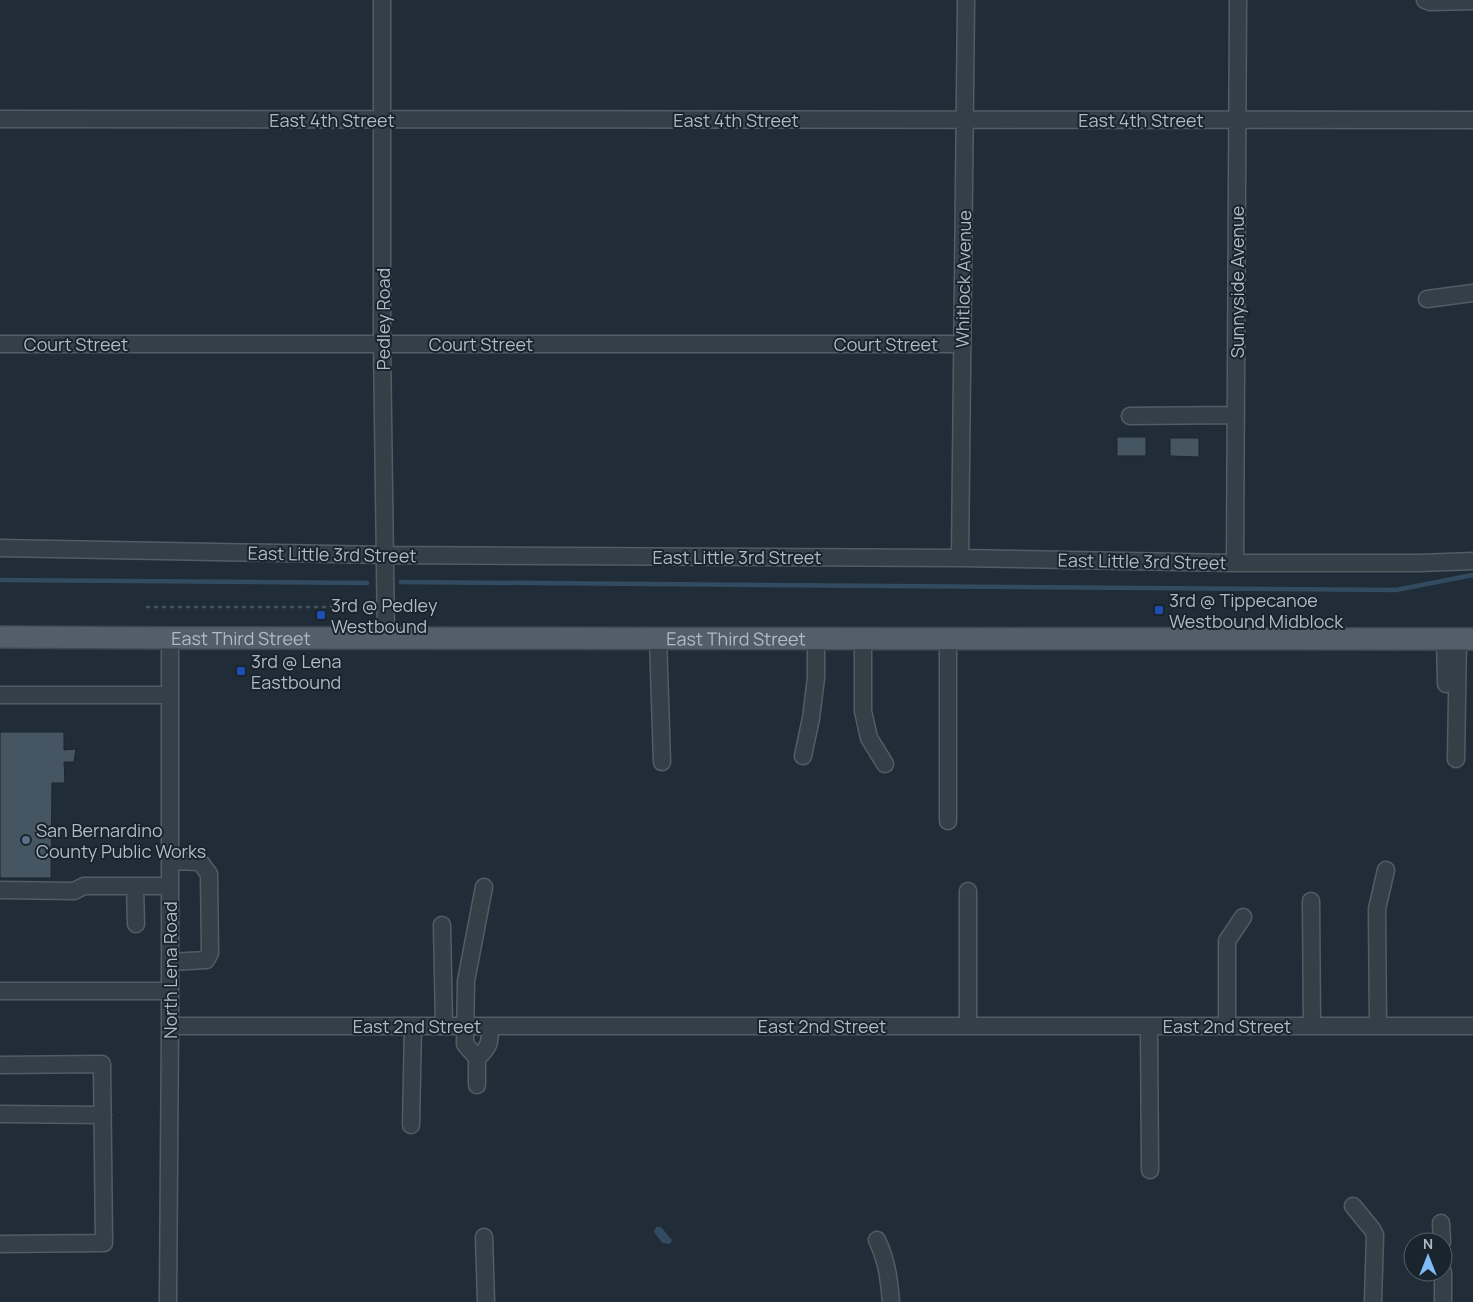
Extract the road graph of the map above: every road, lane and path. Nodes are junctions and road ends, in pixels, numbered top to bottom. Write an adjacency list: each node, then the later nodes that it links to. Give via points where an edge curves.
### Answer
1 (382, 0): 7 (street, Pedley Road)
2 (966, 0): 8 (street, Whitlock Avenue)
3 (1238, 0): 9 (street, Sunnyside Avenue)
4 (1425, 0): 5 (street)
5 (1473, 1)
6 (0, 119): 7 (street, East 4th Street)
7 (382, 120): 8 (street, East 4th Street); 14 (street, Pedley Road)
8 (965, 120): 9 (street, East 4th Street); 15 (street, Whitlock Avenue)
9 (1238, 120): 10 (street, East 4th Street); 16 (street, Sunnyside Avenue)
10 (1473, 120)
11 (1473, 292): 12 (street)
12 (1427, 299)
13 (0, 344): 14 (street, Court Street)
14 (382, 344): 15 (street, Court Street); 19 (street, Pedley Road)
15 (962, 344): 20 (street, Whitlock Avenue)
16 (1236, 415): 17 (street); 22 (street, Sunnyside Avenue)
17 (1130, 416)
18 (0, 548): 19 (street, East Little 3rd Street)
19 (385, 555): 20 (street, East Little 3rd Street); 24 (street, Pedley Road)
20 (960, 558): 22 (street, East Little 3rd Street)
21 (1473, 561): 22 (street, East Little 3rd Street)
22 (1235, 563)
23 (146, 607): 24 (path)
24 (385, 607): 27 (street, Pedley Road)
25 (0, 637): 26 (main road, East Third Street)
26 (170, 638): 27 (main road, East Third Street); 34 (street, North Lena Road)
27 (386, 638): 28 (main road, East Third Street)
28 (658, 638): 29 (main road, East Third Street); 37 (street)
29 (816, 638): 31 (main road, East Third Street); 35 (street, via 816,678)
30 (948, 638): 31 (main road, East Third Street); 32 (main road, East Third Street); 39 (street)
31 (863, 639): 38 (street, via 863,711 869,738)
32 (1459, 639): 36 (street)
33 (0, 695): 34 (street)
34 (170, 695): 40 (street, North Lena Road)
35 (803, 756)
36 (1452, 757)
37 (662, 762)
38 (885, 764)
39 (948, 821)
40 (170, 861): 43 (street, North Lena Road); 51 (street, via 200,862 209,874 210,953 206,960)
41 (1386, 870): 63 (street, via 1377,909)
42 (136, 886): 43 (street); 45 (street, via 84,886 74,891); 49 (street)
43 (170, 886): 51 (street, North Lena Road)
44 (484, 887): 57 (street, via 466,981)
45 (0, 890)
46 (968, 891): 59 (street)
47 (1311, 901): 62 (street)
48 (1243, 917): 61 (street, via 1227,941)
49 (136, 924)
50 (442, 925): 56 (street)
51 (170, 962): 53 (street, North Lena Road)
52 (0, 991): 53 (street)
53 (170, 991): 54 (street, North Lena Road)
54 (170, 1026): 55 (street, East 2nd Street); 79 (street, North Lena Road)
55 (413, 1026): 56 (street, East 2nd Street); 70 (street)
56 (444, 1026): 57 (street, East 2nd Street)
57 (464, 1026): 58 (street, East 2nd Street); 65 (street, via 465,1044)
58 (490, 1026): 59 (street, East 2nd Street); 65 (street, via 487,1049)
59 (968, 1026): 60 (street, East 2nd Street)
60 (1149, 1026): 61 (street, East 2nd Street); 71 (street)
61 (1227, 1026): 62 (street, East 2nd Street)
62 (1312, 1026): 63 (street, East 2nd Street)
63 (1378, 1026): 64 (street, East 2nd Street)
64 (1473, 1026)
65 (477, 1058): 67 (street)
66 (0, 1065): 69 (street, via 102,1064)
67 (477, 1084)
68 (0, 1114): 69 (street)
69 (102, 1114): 77 (street, via 104,1242)
70 (411, 1125)
71 (1150, 1170)
72 (1352, 1206): 82 (street, via 1375,1235)
73 (1441, 1223): 74 (street)
74 (1441, 1232)
75 (484, 1237): 80 (street)
76 (877, 1240): 81 (street, via 889,1271)
77 (0, 1244)
78 (1443, 1282): 83 (street)
79 (168, 1302)
80 (486, 1302)
81 (892, 1302)
82 (1373, 1302)
83 (1443, 1302)

